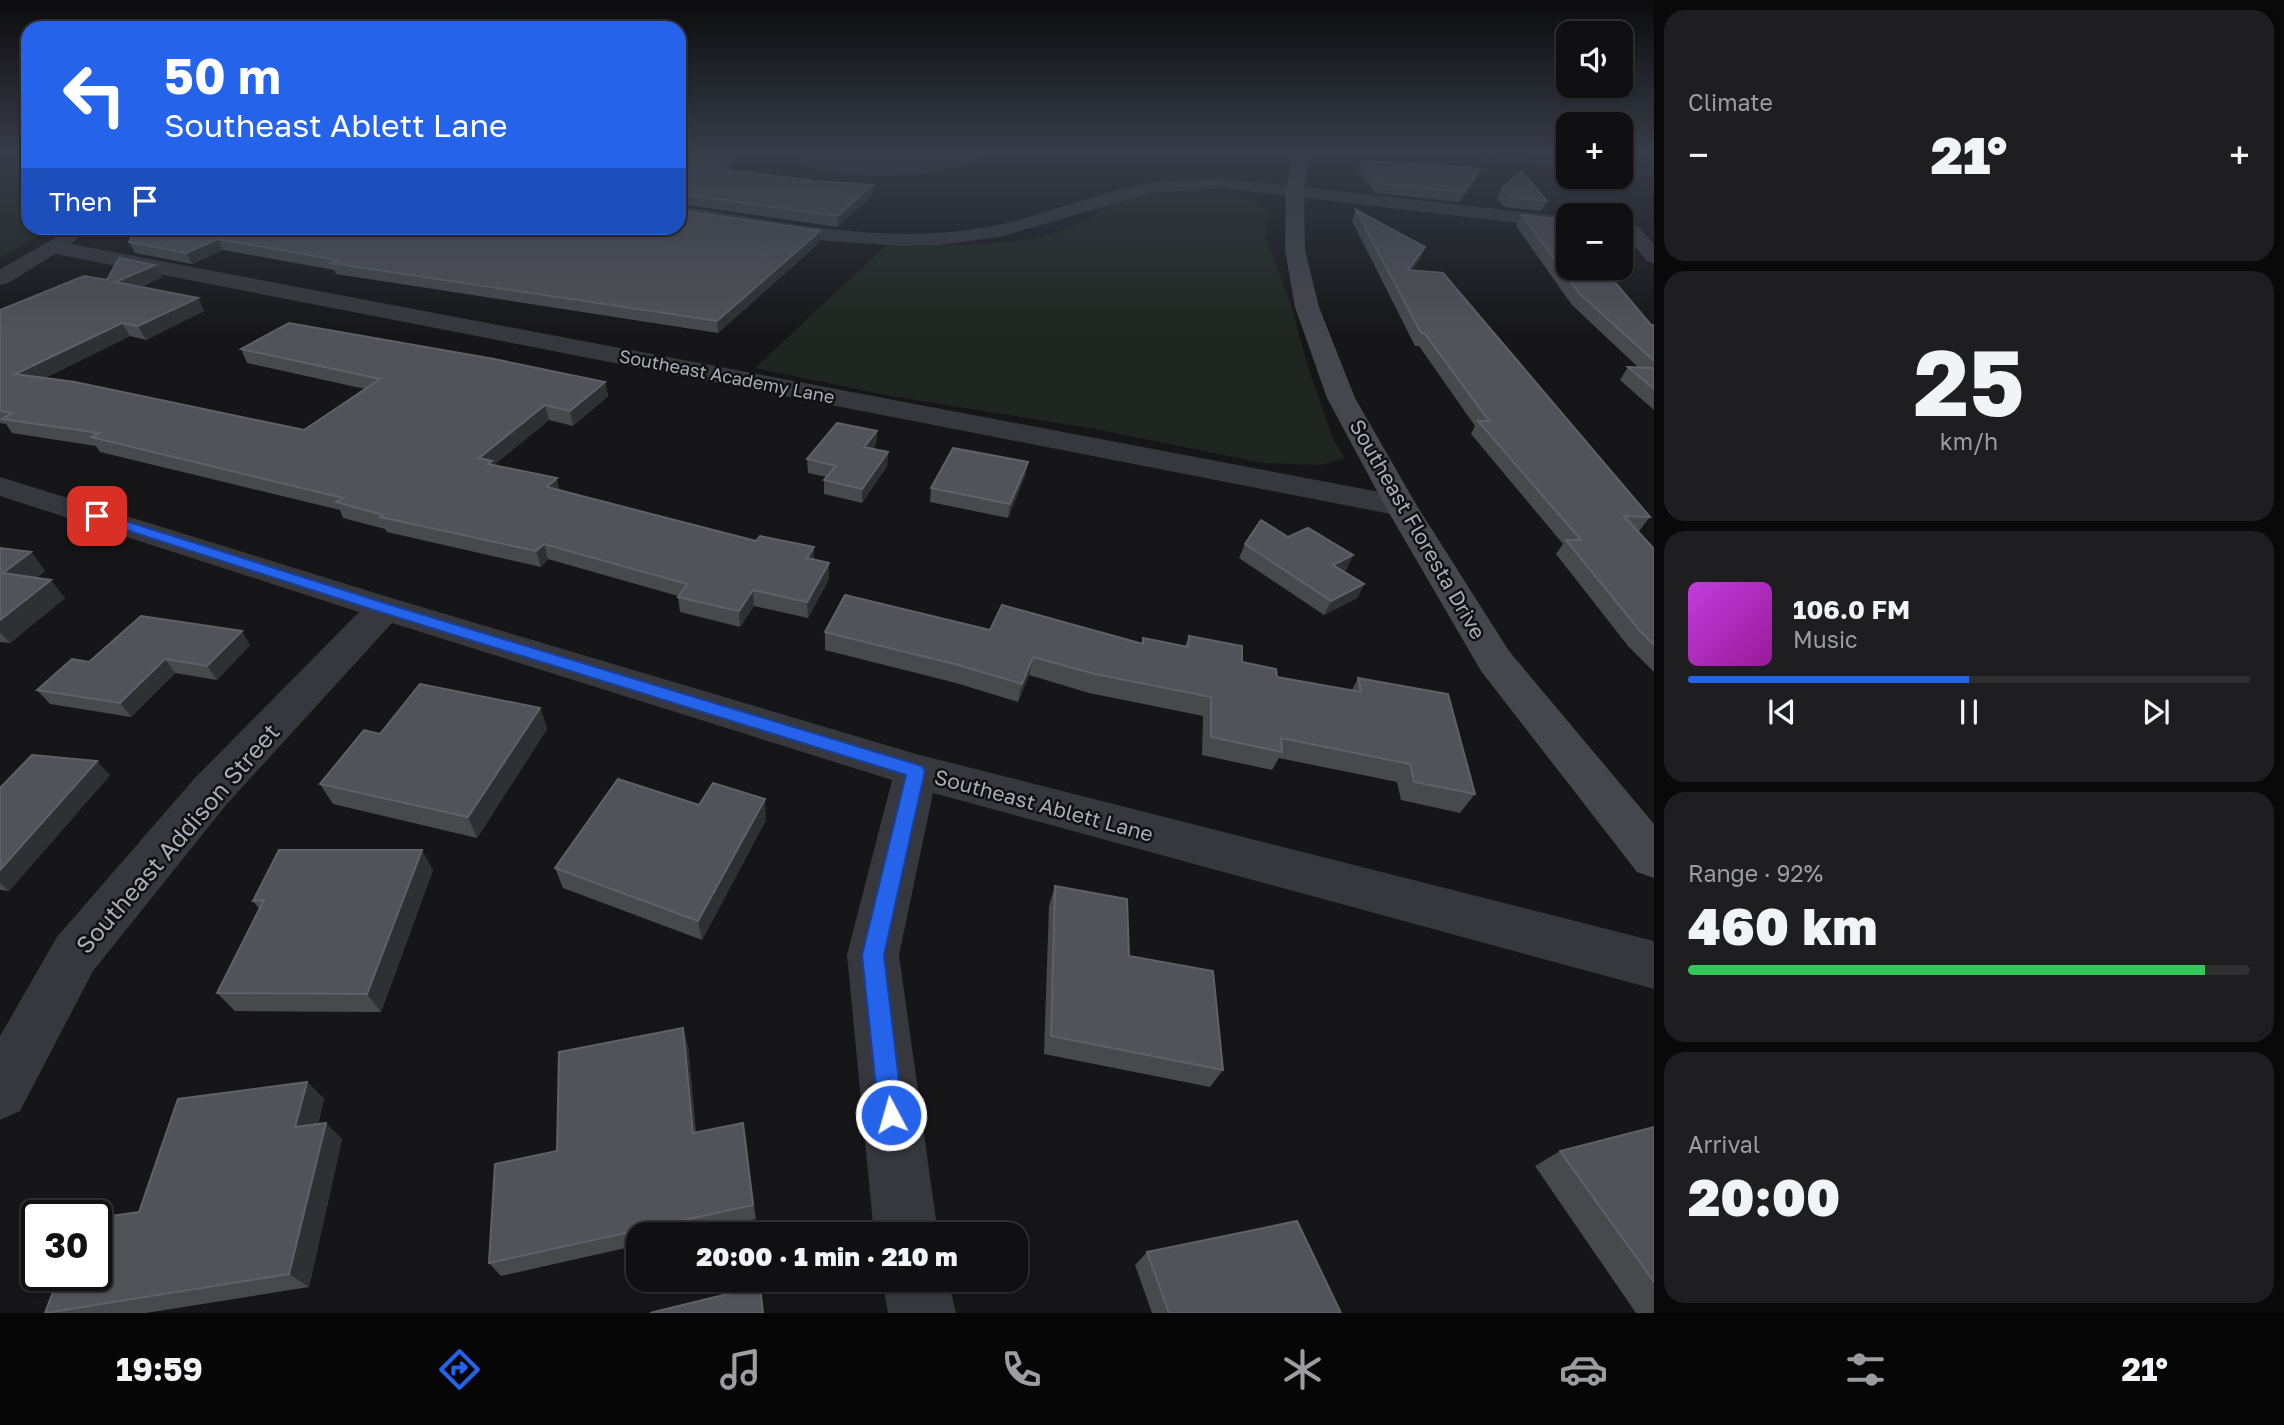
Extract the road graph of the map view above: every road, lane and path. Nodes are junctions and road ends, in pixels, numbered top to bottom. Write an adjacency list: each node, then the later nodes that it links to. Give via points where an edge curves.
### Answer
1 (688, 213): 2 (street, via 907,240 974,236)
2 (1066, 213)
3 (1295, 213): 14 (street, Southeast Floresta Drive, via 1295,250 1307,307 1341,398)
4 (1482, 213): 5 (street)
5 (1556, 222)
6 (1633, 230): 7 (street)
7 (1654, 232)
8 (73, 235): 10 (street)
9 (1633, 236): 11 (street)
10 (53, 247): 12 (street); 14 (street, Southeast Academy Lane)
11 (1654, 257)
12 (0, 278)
13 (6, 493): 15 (street, Southeast Ablett Lane)
14 (1401, 506): 17 (street, Southeast Floresta Drive, via 1495,661)
15 (385, 608): 16 (street, Southeast Ablett Lane); 19 (street, Southeast Addison Street, via 210,792 75,954)
16 (916, 771): 18 (street, Southeast Ablett Lane); 20 (street, via 873,955)
17 (1654, 858)
18 (1654, 965)
19 (0, 1091)
20 (905, 1222)
21 (918, 1292): 22 (street)
22 (922, 1313)

